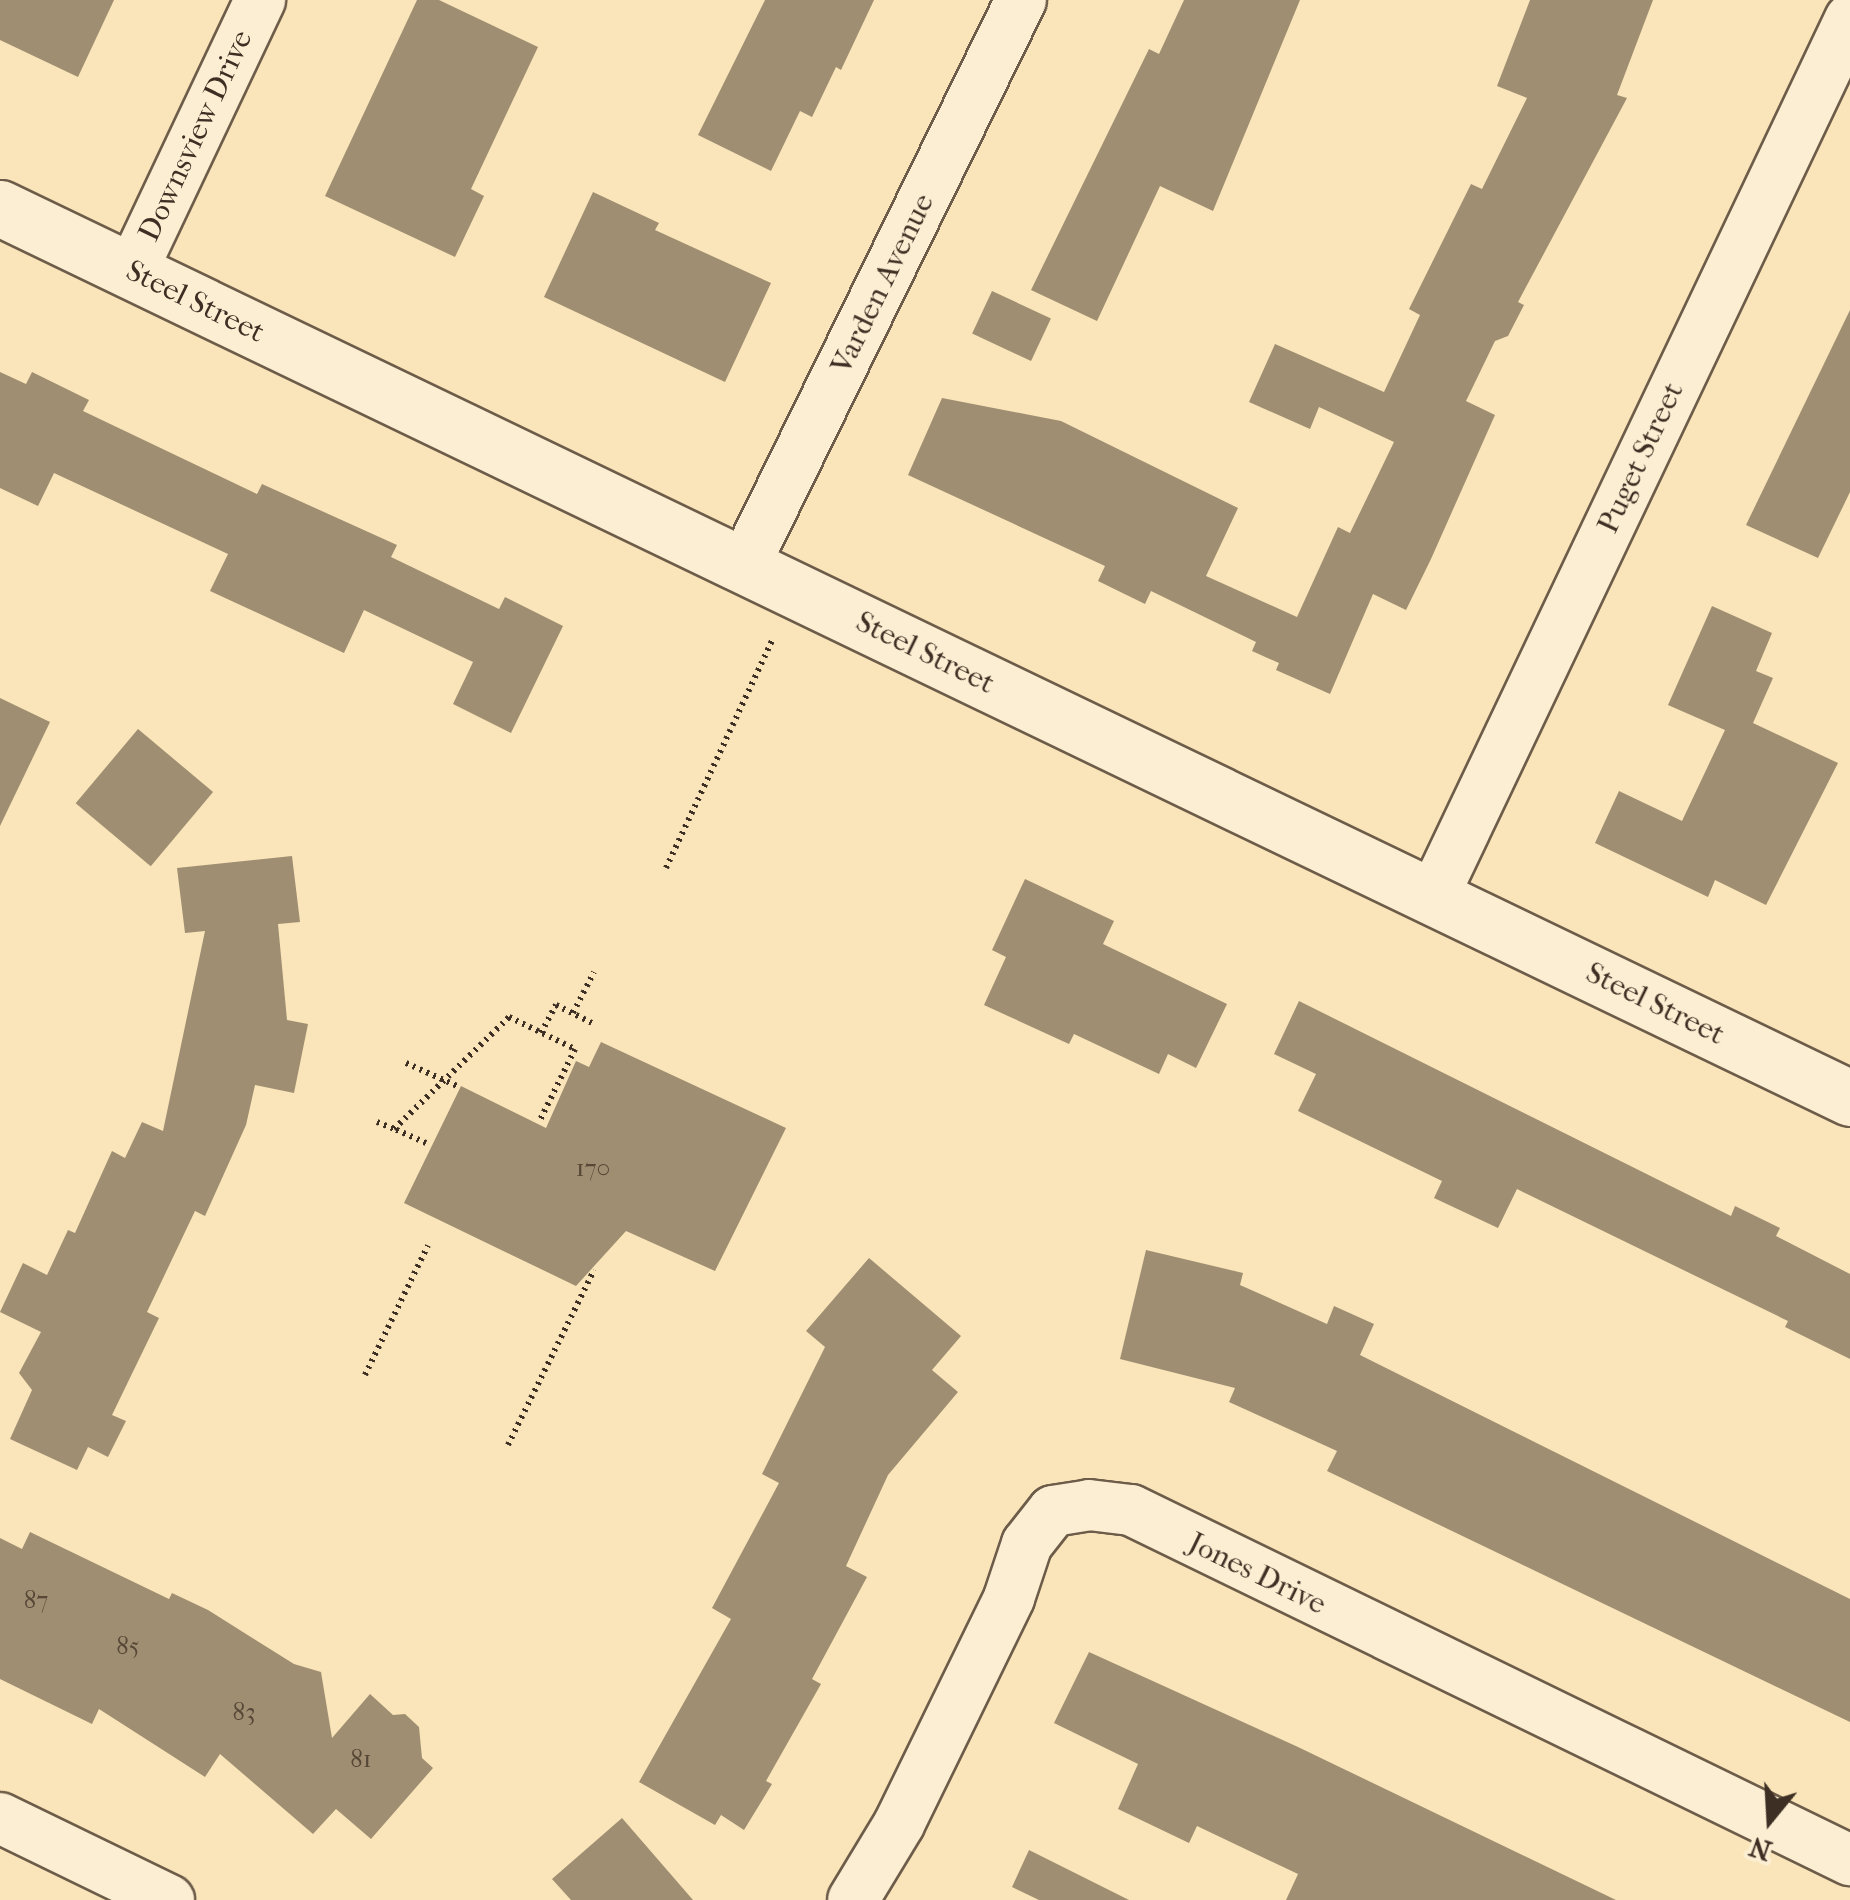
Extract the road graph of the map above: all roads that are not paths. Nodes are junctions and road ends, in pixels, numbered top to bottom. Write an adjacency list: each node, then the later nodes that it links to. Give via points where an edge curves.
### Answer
1 (260, 0): 5 (street, Downsview Drive)
2 (1021, 0): 6 (street, Varden Avenue)
3 (1850, 19): 7 (street, Puget Street)
4 (0, 208): 5 (street, Steel Street)
5 (132, 271): 6 (street, Steel Street)
6 (744, 566): 7 (street, Steel Street)
7 (1433, 898): 8 (street, Steel Street)
8 (1850, 1098)
9 (0, 1818): 11 (street)
10 (1850, 1860): 12 (street, Jones Drive, via 1130,1510 1089,1505 1053,1511 1027,1544 1009,1598 899,1824)
11 (169, 1900)
12 (853, 1900)

